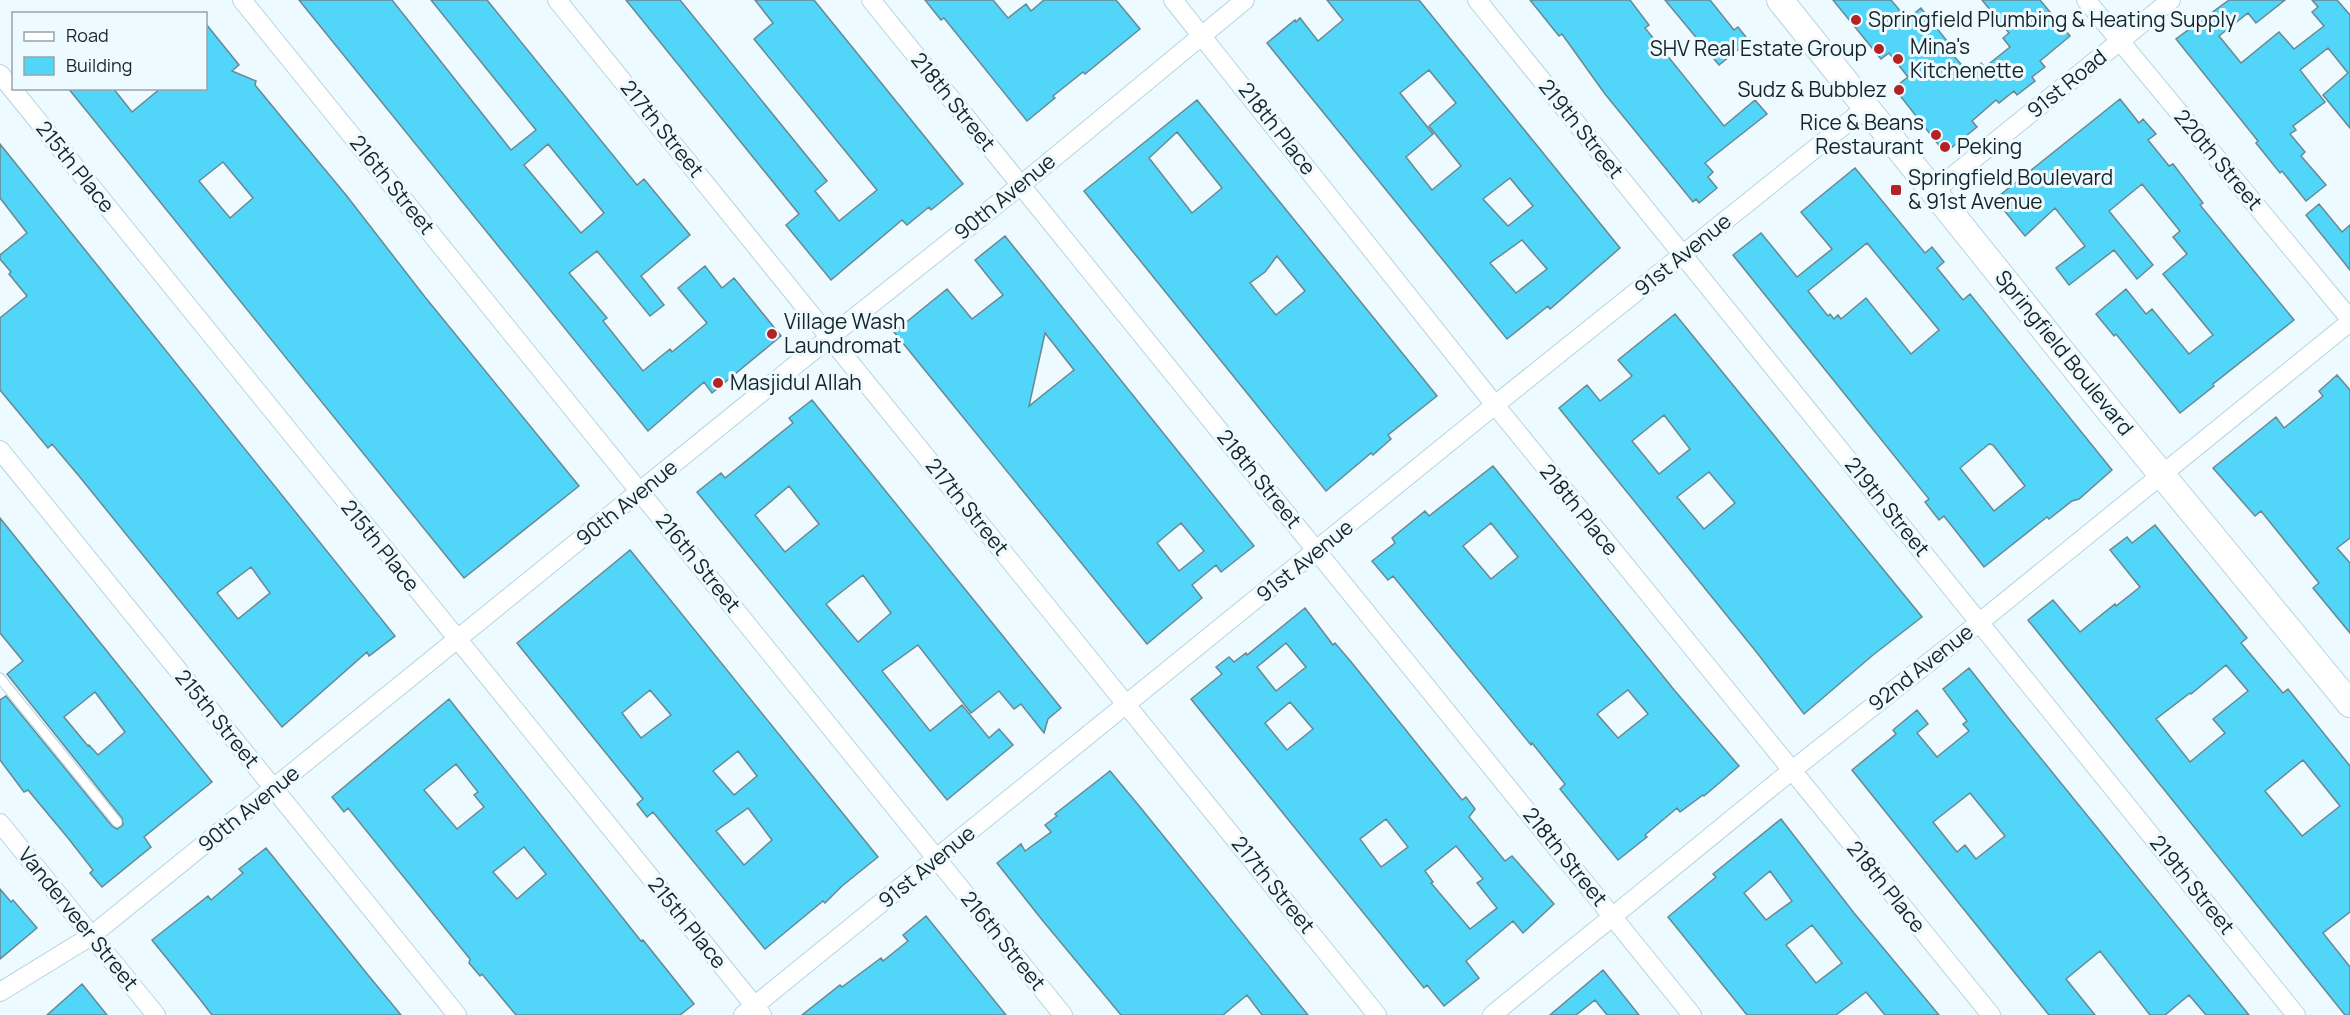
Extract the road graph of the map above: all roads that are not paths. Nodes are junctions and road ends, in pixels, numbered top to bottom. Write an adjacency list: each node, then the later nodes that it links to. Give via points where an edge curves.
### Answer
1 (242, 0): 24 (street, 216th Street)
2 (557, 0): 20 (street, 217th Street)
3 (871, 0): 16 (street, 218th Street)
4 (1173, 0): 10 (street, 218th Place)
5 (1245, 0): 10 (street, 90th Avenue)
6 (1477, 0): 18 (street, 219th Street)
7 (1780, 0): 15 (main road, Springfield Boulevard)
8 (2086, 0): 11 (street, 220th Street)
9 (2171, 0): 11 (street, 91st Road)
10 (1201, 34): 16 (street, 90th Avenue); 21 (street, 218th Place)
11 (2120, 41): 17 (street, 91st Road); 19 (street, 220th Street)
12 (0, 74): 13 (street, 215th Place)
13 (12, 89)
14 (13, 90): 27 (street, 215th Place)
15 (1868, 107): 17 (main road, Springfield Boulevard); 18 (street, 91st Avenue)
16 (1021, 185): 20 (street, 90th Avenue); 25 (street, 218th Street)
17 (1934, 191): 23 (main road, Springfield Boulevard)
18 (1683, 255): 21 (street, 91st Avenue); 26 (street, 219th Street)
19 (2350, 320): 23 (street, 92nd Avenue)
20 (830, 337): 24 (street, 90th Avenue); 30 (street, 217th Street)
21 (1495, 405): 25 (street, 91st Avenue); 31 (street, 218th Place)
22 (0, 450): 32 (street, 215th Street)
23 (2163, 473): 26 (street, 92nd Avenue); 29 (main road, Springfield Boulevard)
24 (640, 492): 27 (street, 90th Avenue); 35 (street, 216th Street)
25 (1317, 551): 30 (street, 91st Avenue); 36 (street, 218th Street)
26 (1980, 622): 31 (street, 92nd Avenue); 47 (street, 219th Street)
27 (457, 641): 32 (street, 90th Avenue); 39 (street, 215th Place)
28 (0, 678): 33 (lane)
29 (2350, 704)
30 (1127, 705): 35 (street, 91st Avenue); 43 (street, 217th Street)
31 (1791, 771): 36 (street, 92nd Avenue); 46 (street, 218th Place)
32 (274, 789): 37 (street, 90th Avenue); 41 (street, 215th Street)
33 (117, 822)
34 (0, 824): 37 (street, Vanderveer Street)
35 (937, 859): 39 (street, 91st Avenue); 42 (street, 216th Street)
36 (1613, 917): 44 (street, 92nd Avenue); 45 (street, 218th Street)
37 (91, 936): 38 (street, 90th Avenue); 40 (street, Vanderveer Street)
38 (0, 992)
39 (753, 1012)
40 (156, 1015)
41 (457, 1015)
42 (1063, 1015)
43 (1377, 1015)
44 (1492, 1015)
45 (1692, 1015)
46 (1991, 1015)
47 (2296, 1015)

